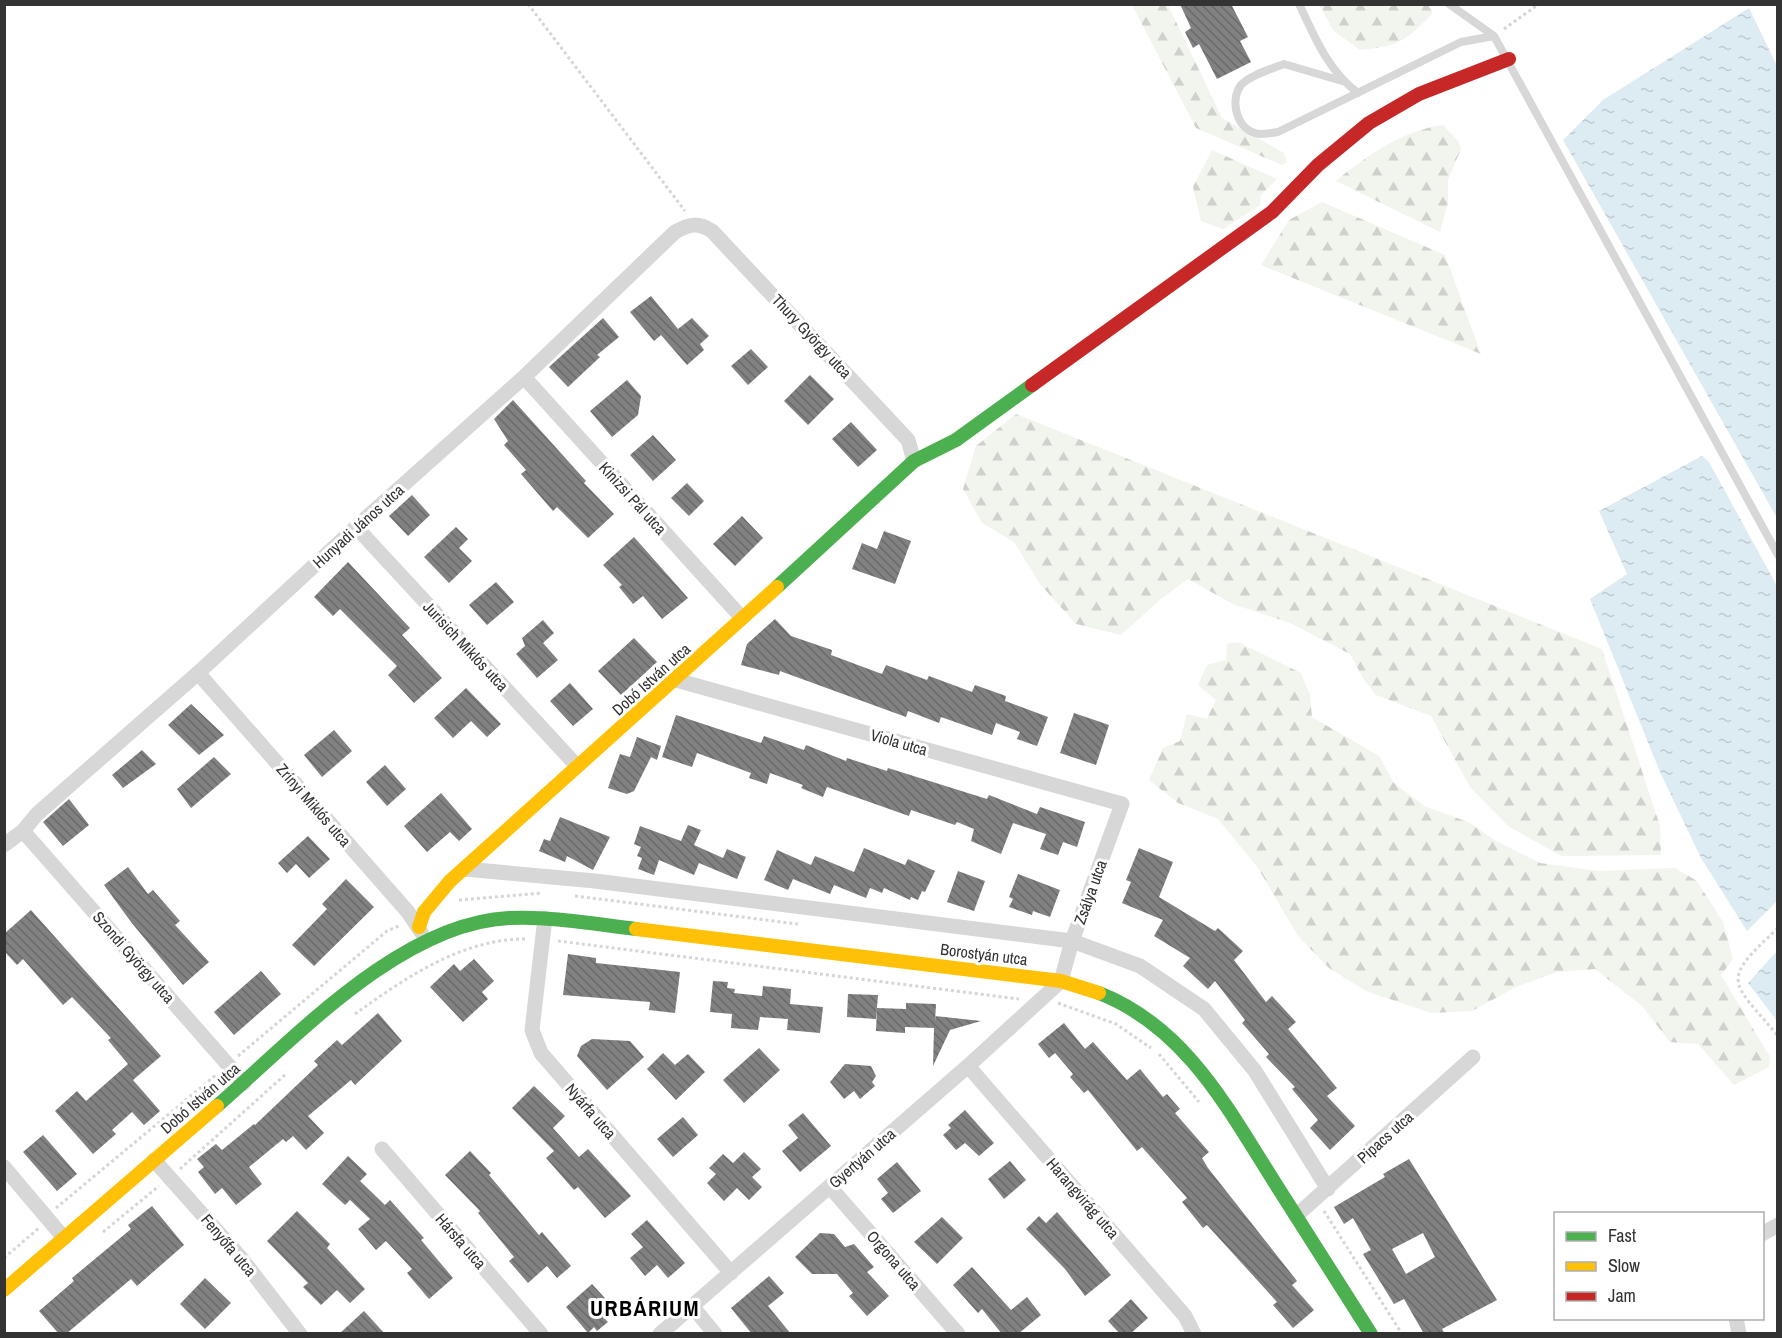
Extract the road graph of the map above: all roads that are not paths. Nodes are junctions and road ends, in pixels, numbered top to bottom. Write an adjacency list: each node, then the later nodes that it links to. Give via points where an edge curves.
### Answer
1 (1299, 4): 5 (lane, via 1329,64)
2 (1449, 4): 3 (lane)
3 (1494, 36): 4 (lane); 6 (lane, via 1461,42)
4 (1509, 59): 9 (street, Dobó István utca, via 1405,101 1363,129 1309,173 1272,212 956,440); 11 (lane)
5 (1342, 81): 6 (lane); 6 (lane, via 1284,64 1242,83 1235,98 1236,114 1258,134 1278,132)
6 (1358, 93)
7 (695, 224): 8 (street, Hunyadi János utca, via 675,232); 9 (street, Thury György utca, via 712,231 779,299 908,440)
8 (524, 377): 10 (street, Hunyadi János utca); 12 (street, Kinizsi Pál utca)
9 (914, 461): 12 (street, Dobó István utca)
10 (356, 527): 13 (street, Hunyadi János utca); 15 (street, Jurisich Miklós utca)
11 (1778, 555)
12 (742, 618): 14 (street, Dobó István utca)
13 (198, 673): 17 (street, Hunyadi János utca, via 37,814); 21 (street, Zrínyi Miklós utca)
14 (676, 680): 15 (street, Dobó István utca); 16 (street, Viola utca)
15 (577, 766): 19 (street, Dobó István utca)
16 (1122, 804): 22 (street, Zsálya utca)
17 (23, 831): 18 (street, Hunyadi János utca); 26 (street, Szondi György utca)
18 (4, 845)
19 (465, 869): 21 (street, Dobó István utca, via 436,894); 22 (street, via 607,882)
20 (545, 918): 21 (street, Borostyán utca, via 507,918); 23 (street, Borostyán utca); 36 (street, Nyárfa utca, via 532,1030 541,1053)
21 (419, 929): 26 (street, Dobó István utca)
22 (1072, 941): 23 (street, Zsálya utca); 31 (street, via 1140,966 1204,1010 1255,1071)
23 (1061, 981): 25 (street, Gyertyán utca); 32 (street, Borostyán utca, via 1114,998 1161,1027 1188,1051)
24 (1473, 1057): 31 (street, Pipacs utca)
25 (968, 1066): 30 (street, Gyertyán utca); 44 (street, Harangvirág utca, via 1185,1316)
26 (244, 1083): 28 (street, Dobó István utca)
27 (382, 1149): 40 (street, Hársfa utca)
28 (154, 1160): 35 (street, Dobó István utca); 39 (street, Fenyőfa utca, via 241,1258)
29 (4, 1167): 35 (street)
30 (830, 1186): 36 (street, Gyertyán utca); 43 (street, Orgona utca)
31 (1323, 1194): 32 (street, Pipacs utca)
32 (1296, 1216): 45 (street, Borostyán utca)
33 (1778, 1225): 34 (street)
34 (1764, 1233)
35 (64, 1238): 37 (street, Dobó István utca)
36 (731, 1273): 38 (street, Gyertyán utca)
37 (4, 1290)
38 (692, 1306): 41 (street, Gyertyán utca); 42 (street)
39 (300, 1334)
40 (541, 1334)
41 (660, 1334)
42 (715, 1334)
43 (958, 1334)
44 (1194, 1334)
45 (1371, 1334)

